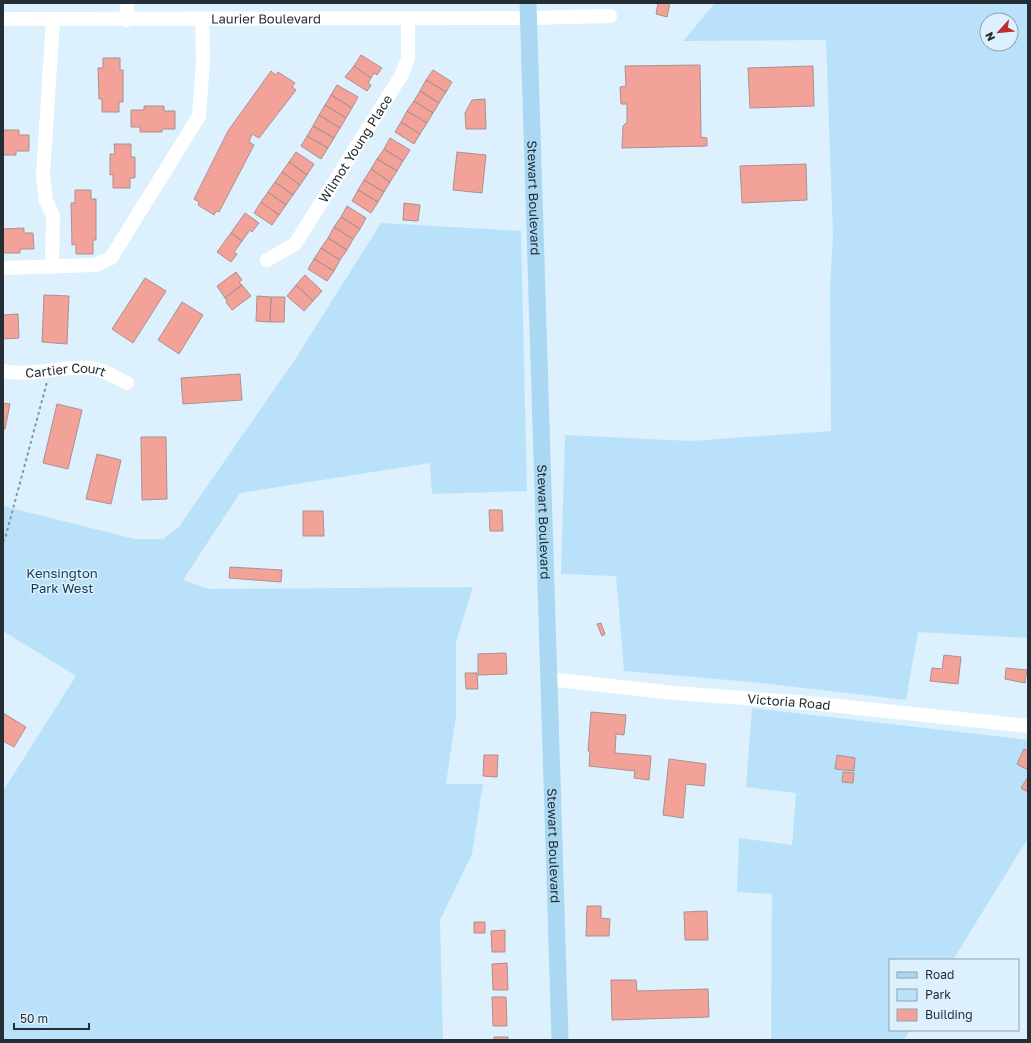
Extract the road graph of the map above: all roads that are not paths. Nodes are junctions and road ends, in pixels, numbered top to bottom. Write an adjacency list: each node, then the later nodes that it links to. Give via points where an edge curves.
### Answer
1 (127, 3): 8 (street)
2 (528, 11): 3 (street, Laurier Boulevard); 4 (street, Laurier Boulevard); 14 (main road, Stewart Boulevard)
3 (610, 16)
4 (408, 18): 7 (street, Laurier Boulevard); 9 (street, Wilmot Young Place, via 408,59 401,76 295,244)
5 (3, 19): 6 (street, Laurier Boulevard)
6 (53, 19): 8 (street, Laurier Boulevard); 10 (street, via 43,175 46,201 53,215)
7 (202, 19): 8 (street, Laurier Boulevard); 10 (street, via 200,116 111,258 95,265)
8 (127, 20)
9 (267, 260)
10 (52, 267): 11 (street)
11 (3, 268)
12 (3, 371): 13 (street, Cartier Court, via 16,373 91,368)
13 (126, 383)
14 (549, 680): 15 (street, Victoria Road); 16 (main road, Stewart Boulevard)
15 (1028, 726)
16 (560, 1040)

